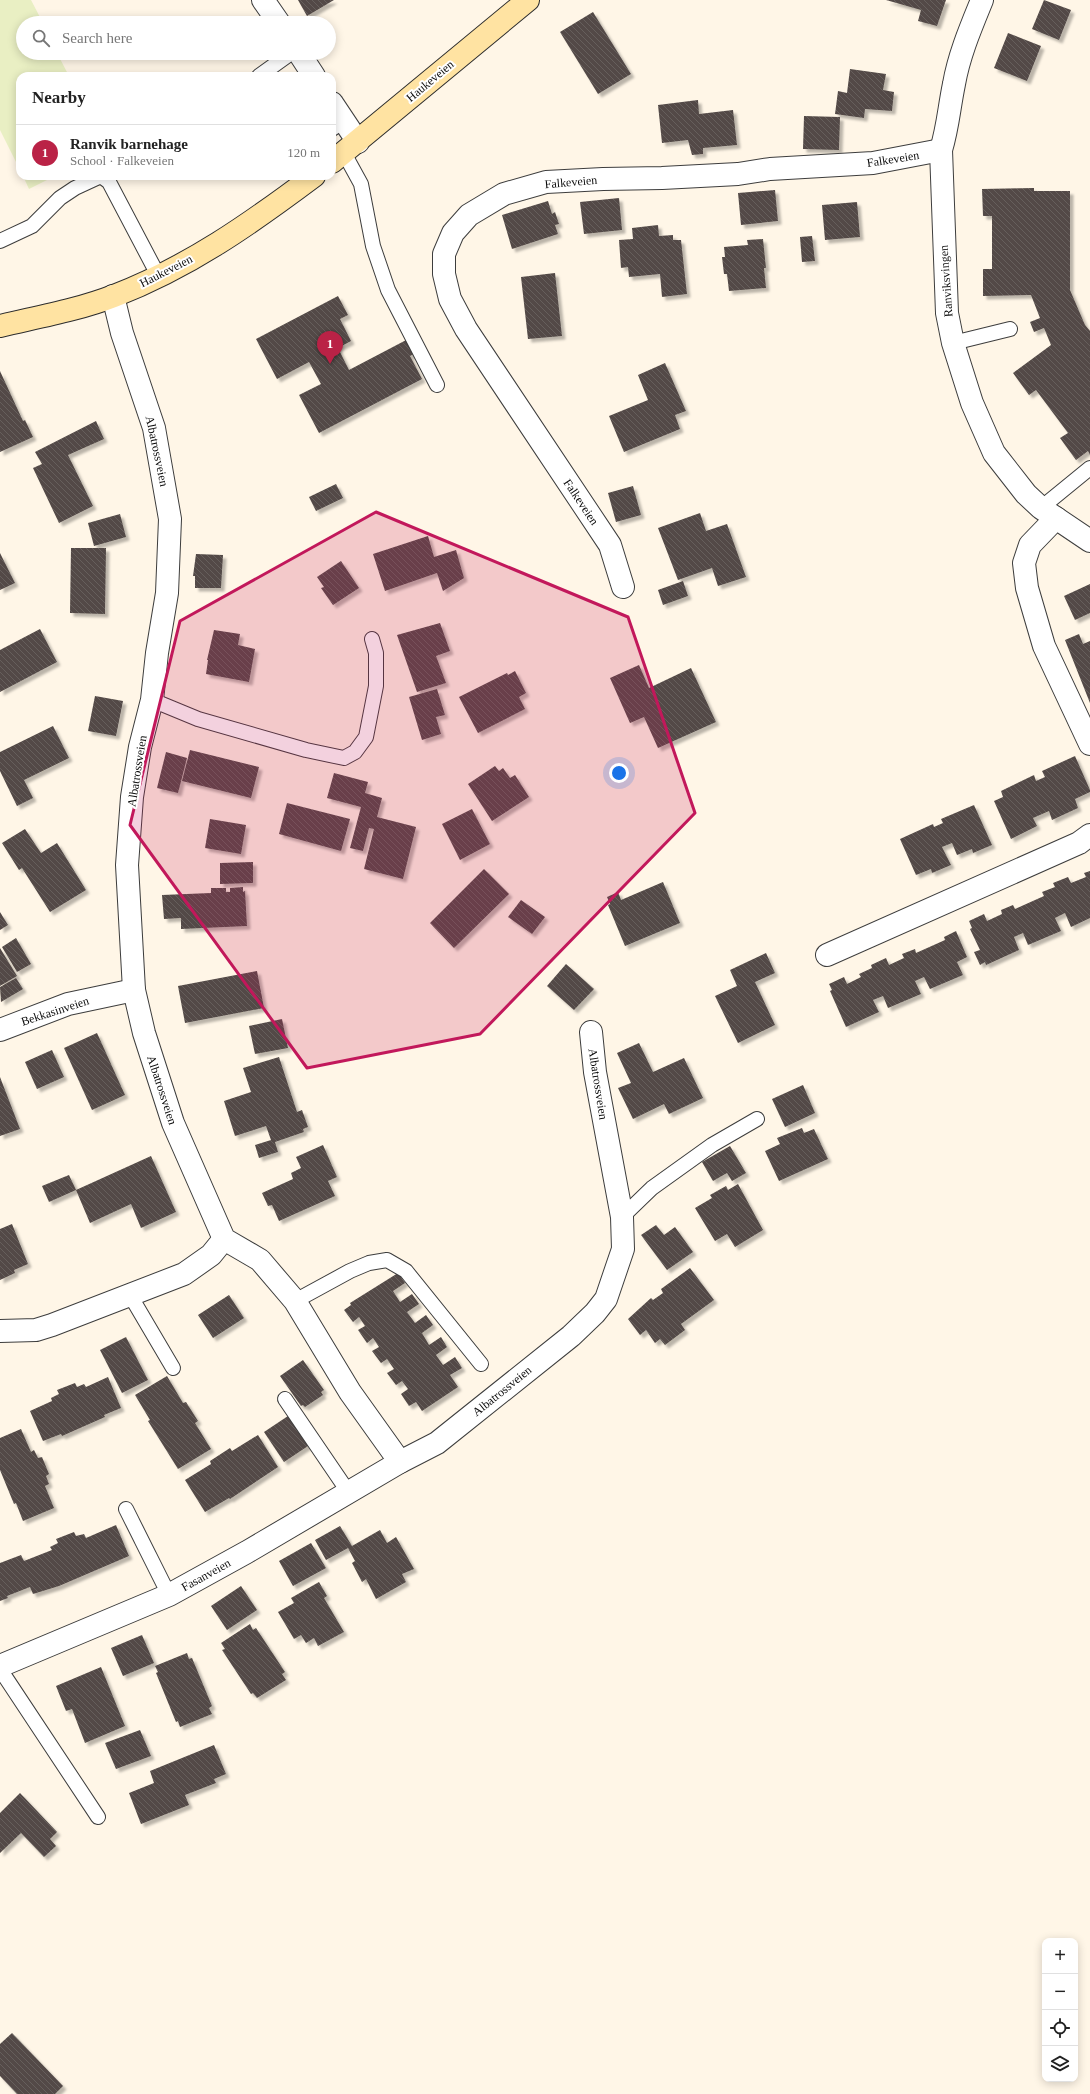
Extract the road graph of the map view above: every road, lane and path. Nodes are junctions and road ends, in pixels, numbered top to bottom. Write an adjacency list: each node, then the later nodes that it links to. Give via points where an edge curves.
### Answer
1 (264, 0): 4 (street)
2 (528, 0): 11 (street, Haukeveien)
3 (982, 0): 10 (street, Ranviksvingen, via 966,39 956,76 948,125)
4 (274, 16)
5 (281, 60): 7 (lane)
6 (304, 60): 8 (street)
7 (265, 72)
8 (311, 72)
9 (338, 125): 11 (street)
10 (940, 150): 20 (street, Ranviksvingen, via 945,295); 25 (street, Falkeveien, via 873,163 770,169 738,174 546,182 504,194 469,215 453,233 444,254 444,274 450,299 466,329 610,545)
11 (344, 152): 21 (lane, via 360,184 373,246 388,290)
12 (92, 180): 15 (lane, via 60,198 32,226)
13 (106, 180): 16 (lane)
14 (309, 180): 16 (street, Haukeveien, via 233,235)
15 (0, 241)
16 (159, 277): 17 (street, Haukeveien)
17 (113, 296): 18 (street, Haukeveien); 27 (street, Albatrossveien, via 122,333 154,428 170,519 167,593)
18 (0, 326)
19 (1010, 329): 20 (lane)
20 (953, 343): 23 (street, Ranviksvingen, via 972,403 994,453 1026,494)
21 (437, 385)
22 (1090, 468): 23 (lane)
23 (1048, 513): 24 (street, Ranviksvingen); 28 (street, via 1030,545 1024,563 1027,588 1044,646)
24 (1090, 541)
25 (623, 587)
26 (372, 639): 27 (lane, via 376,653 376,686 366,738 355,752 344,758 306,750 198,719)
27 (152, 700): 31 (street, Albatrossveien, via 140,747 132,797 127,865)
28 (1090, 744)
29 (1090, 835): 30 (street, via 1079,843)
30 (828, 955)
31 (134, 990): 32 (street, Bekkasinveien, via 68,1004); 36 (street, Albatrossveien, via 144,1033 173,1123)
32 (0, 1030)
33 (591, 1032): 35 (street, Albatrossveien, via 595,1072)
34 (757, 1119): 35 (lane, via 712,1145 652,1188)
35 (622, 1217): 43 (street, Albatrossveien, via 623,1250 606,1299 595,1313 571,1336 437,1443)
36 (224, 1239): 37 (street, via 210,1255 184,1274); 38 (street, via 260,1260)
37 (130, 1295): 39 (street, via 36,1330); 41 (lane)
38 (295, 1301): 40 (lane, via 350,1271 369,1263 387,1260 406,1271); 43 (street, via 350,1392)
39 (0, 1331)
40 (481, 1364)
41 (173, 1368)
42 (285, 1399): 44 (lane)
43 (400, 1462): 44 (street, Fasanveien)
44 (349, 1493): 46 (street, Fasanveien)
45 (126, 1509): 46 (lane)
46 (169, 1595): 47 (street, Fasanveien)
47 (0, 1666)
48 (0, 1669): 49 (lane)
49 (98, 1816)

